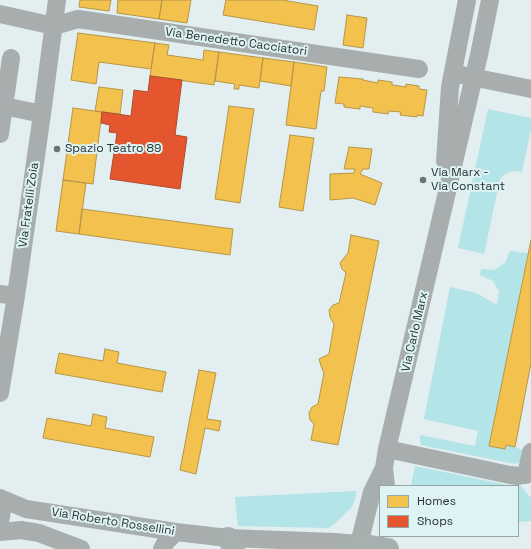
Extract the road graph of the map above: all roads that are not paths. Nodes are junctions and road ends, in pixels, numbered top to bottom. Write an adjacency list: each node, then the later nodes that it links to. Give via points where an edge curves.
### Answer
1 (57, 0): 5 (street, Via Fratelli Zoia)
2 (467, 0): 8 (street, Via Carlo Marx)
3 (490, 0): 9 (street, Via Carlo Marx)
4 (0, 14): 5 (street)
5 (54, 26): 7 (street, Via Benedetto Cacciatori, via 78,19); 12 (street, Via Fratelli Zoia)
6 (11, 58): 11 (street)
7 (419, 69)
8 (453, 74): 9 (street); 14 (street, Via Carlo Marx)
9 (473, 78): 10 (street); 14 (street, Via Carlo Marx)
10 (531, 89)
11 (4, 106): 12 (street); 13 (street)
12 (42, 114): 15 (street, Via Fratelli Zoia)
13 (0, 134)
14 (442, 215): 17 (street, Via Carlo Marx)
15 (8, 295): 16 (street, Via Fratelli Zoia)
16 (0, 393)
17 (388, 449): 19 (street, Via Carlo Marx); 20 (street, via 510,475)
18 (531, 452): 20 (street)
19 (384, 468): 21 (street, Via Carlo Marx); 29 (street, Via Carlo Marx, via 372,492)
20 (529, 474)
21 (386, 485)
22 (0, 498): 26 (street, Via Roberto Rossellini, via 26,509)
23 (0, 502): 24 (street)
24 (0, 522)
25 (0, 532): 30 (street, Via Roberto Rossellini, via 21,530 39,533)
26 (176, 532): 27 (street, Via Roberto Rossellini); 31 (street)
27 (231, 544): 29 (street, Via Roberto Rossellini, via 334,542)
28 (385, 546): 29 (main road)
29 (355, 547)
30 (81, 549)
31 (162, 549)

